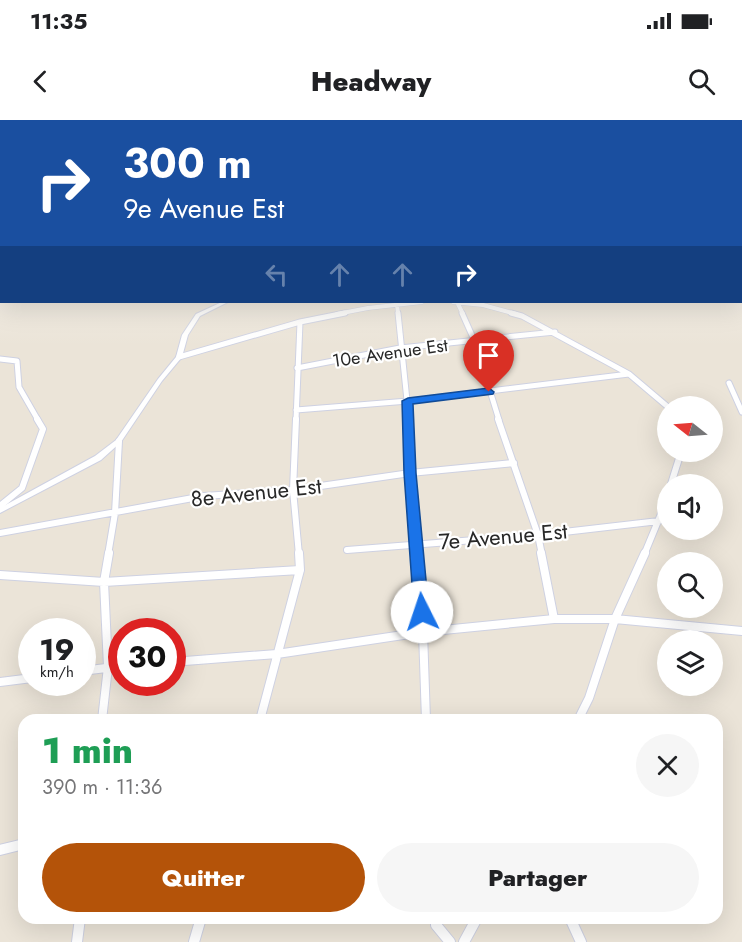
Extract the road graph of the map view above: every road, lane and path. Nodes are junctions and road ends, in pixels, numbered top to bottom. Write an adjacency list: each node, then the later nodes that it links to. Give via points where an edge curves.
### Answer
1 (223, 303): 10 (street, via 198,315 185,335)
2 (410, 303): 5 (street)
3 (456, 303): 8 (street)
4 (464, 303): 7 (street, via 522,316)
5 (397, 304): 6 (street); 9 (street)
6 (300, 321): 10 (street); 12 (street)
7 (555, 332): 8 (street, 10e Avenue Est); 13 (street)
8 (475, 342): 9 (street, 10e Avenue Est); 15 (street)
9 (400, 348): 12 (street, 10e Avenue Est); 17 (street)
10 (179, 357): 20 (street)
11 (0, 358): 24 (street, via 17,361 19,387 43,429 22,488)
12 (297, 368): 18 (street)
13 (629, 374): 15 (street); 16 (street)
14 (729, 383): 19 (street)
15 (489, 392): 17 (street); 21 (street)
16 (657, 398)
17 (408, 401): 18 (street); 22 (street)
18 (296, 410): 23 (street)
19 (742, 412)
20 (119, 441): 24 (street, via 98,458); 25 (street)
21 (514, 464): 22 (street, 8e Avenue Est); 29 (street)
22 (410, 473): 23 (street, 8e Avenue Est); 30 (street)
23 (293, 490): 25 (street, 8e Avenue Est, via 204,496); 32 (street)
24 (0, 508)
25 (115, 513): 28 (street, 8e Avenue Est); 34 (street)
26 (657, 521): 29 (street, 7e Avenue Est)
27 (657, 525): 35 (street)
28 (0, 533)
29 (538, 535): 30 (street, 7e Avenue Est); 36 (street)
30 (417, 543): 31 (street, 7e Avenue Est); 38 (street)
31 (347, 550)
32 (300, 570): 34 (street); 39 (street)
33 (0, 575): 34 (street)
34 (104, 582): 41 (street)
35 (615, 619): 36 (street); 37 (street); 48 (street)
36 (554, 620): 38 (street)
37 (742, 631)
38 (423, 632): 39 (street); 47 (street)
39 (277, 654): 40 (street); 46 (street)
40 (186, 661)
41 (108, 667): 42 (street); 45 (street)
42 (96, 668)
43 (18, 680): 44 (street)
44 (0, 682)
45 (103, 714)
46 (262, 714)
47 (426, 714)
48 (581, 714)
49 (18, 846): 50 (street)
50 (0, 850)
51 (79, 924): 56 (street)
52 (199, 924): 57 (street)
53 (436, 924): 58 (street)
54 (474, 924): 59 (street)
55 (573, 924): 60 (street)
56 (77, 942)
57 (194, 942)
58 (450, 942)
59 (464, 942)
60 (581, 942)

